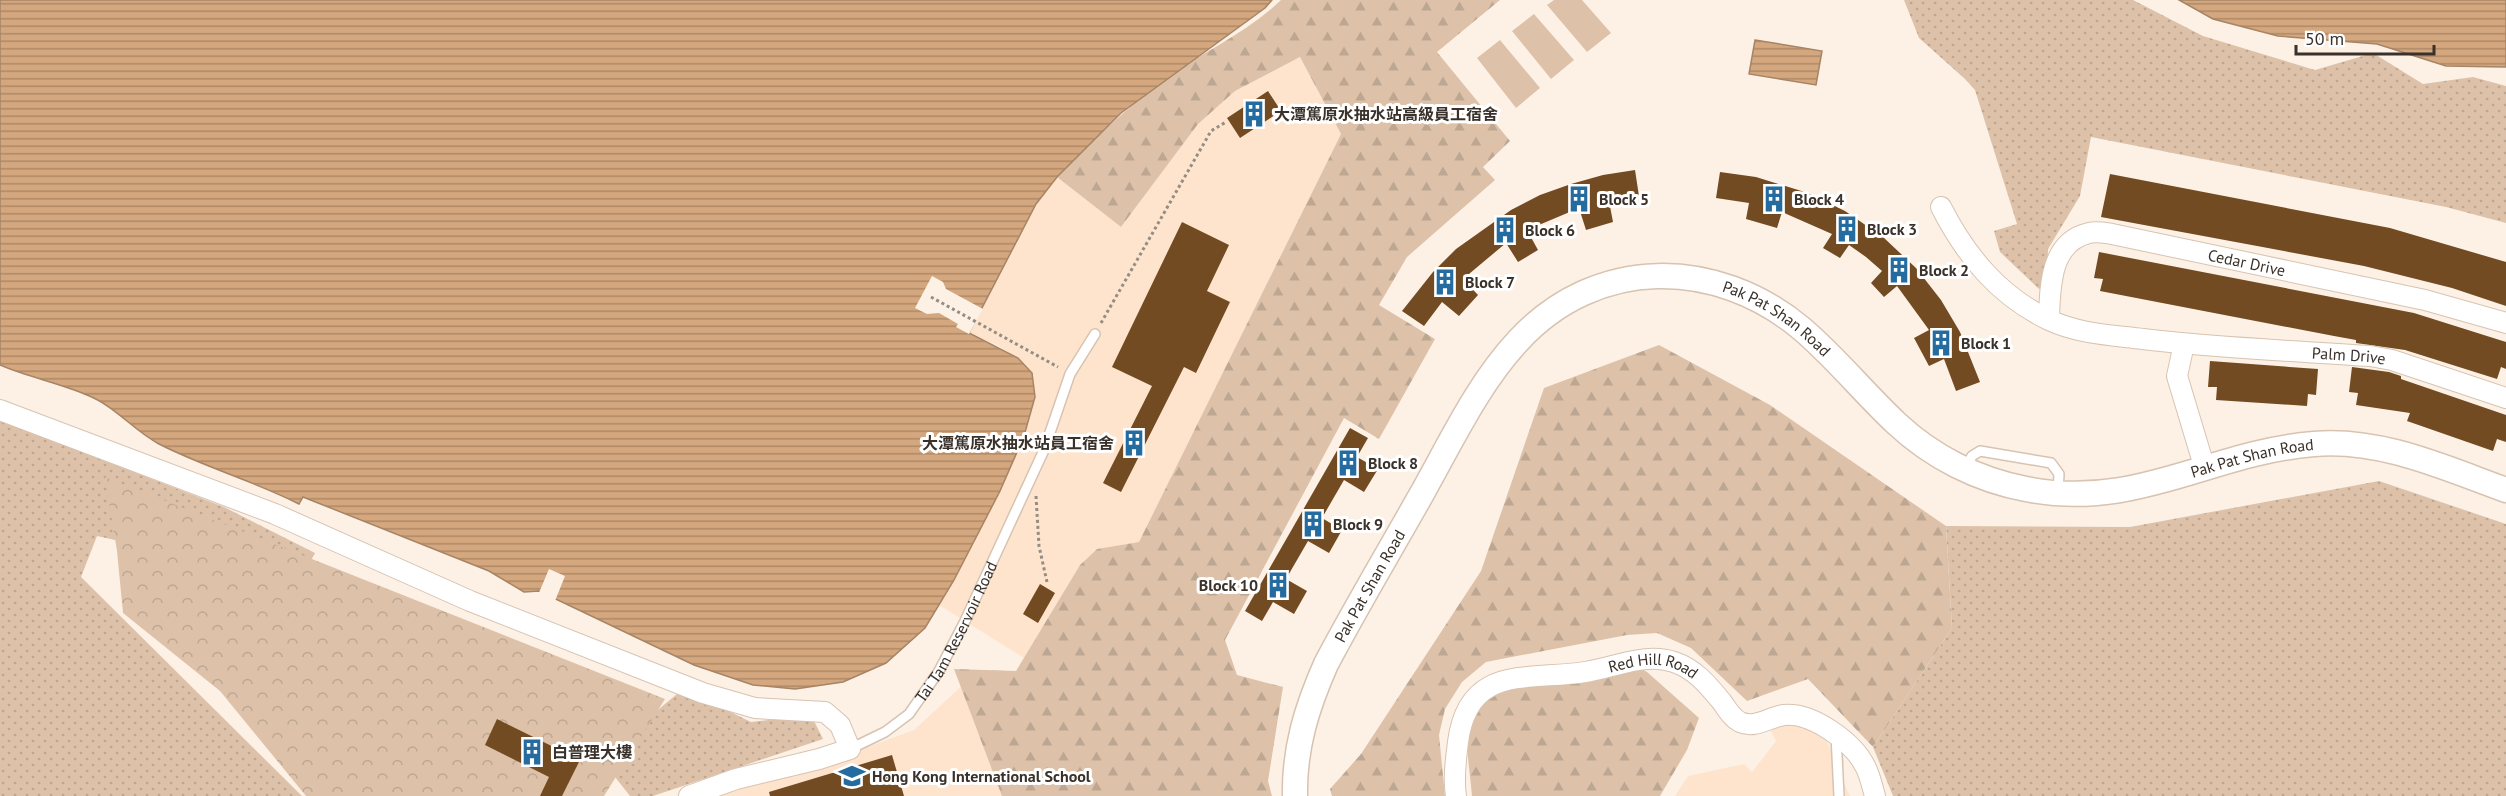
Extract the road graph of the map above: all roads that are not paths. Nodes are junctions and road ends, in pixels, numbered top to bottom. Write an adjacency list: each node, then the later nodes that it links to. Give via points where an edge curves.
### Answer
1 (1941, 207): 2 (street, Palm Drive, via 1955,236 1996,285)
2 (2049, 319): 3 (street, Cedar Drive, via 2049,293 2060,252 2090,232 2425,300); 5 (street, Palm Drive, via 2088,332)
3 (2506, 323)
4 (1095, 334): 11 (lane, Tai Tam Reservoir Road, via 1070,374 1044,450 939,671 909,714 885,732)
5 (2184, 344): 6 (street, Palm Drive, via 2370,356); 8 (street, via 2177,376)
6 (2506, 398)
7 (0, 410): 11 (street, via 275,514 470,601 703,693 755,708 825,712 840,725)
8 (2205, 469): 9 (street, Pak Pat Shan Road, via 2274,449 2340,443 2404,455); 13 (street, Pak Pat Shan Road, via 2119,492 2058,493 2008,485 1965,469 1909,435 1803,330 1752,296 1698,278 1656,275 1623,279 1578,295 1534,324 1492,373 1338,641 1302,726)
9 (2506, 490)
10 (1836, 735): 14 (street, Red Hill Road, via 1812,720 1796,716 1742,723 1697,675 1661,659 1511,679 1483,691 1465,711 1458,743); 15 (lane); 16 (street, Red Hill Road, via 1860,758)
11 (850, 748): 12 (street, Tai Tam Reservoir Road, via 736,778)
12 (689, 796)
13 (1295, 796)
14 (1456, 796)
15 (1839, 796)
16 (1875, 796)

